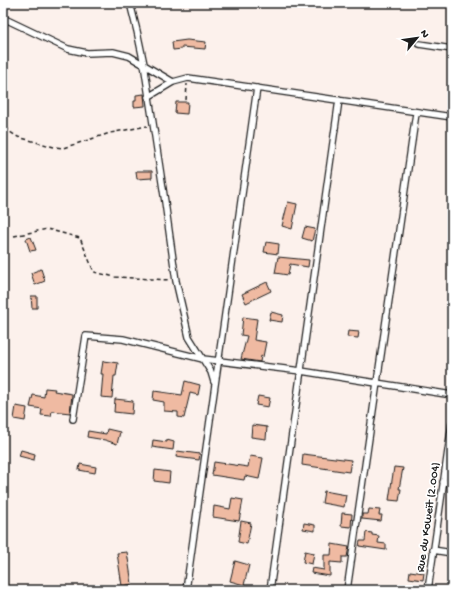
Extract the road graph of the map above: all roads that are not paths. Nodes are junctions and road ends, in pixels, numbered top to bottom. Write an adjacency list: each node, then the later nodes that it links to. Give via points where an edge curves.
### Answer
1 (130, 3): 5 (street)
2 (3, 18): 5 (street, via 68,49 87,53 113,52 129,56)
3 (419, 44): 4 (street)
4 (452, 49)
5 (144, 64): 6 (street); 8 (street)
6 (174, 82): 7 (street, via 188,78); 8 (street)
7 (257, 88): 9 (street); 13 (street)
8 (148, 97): 12 (street, via 176,281 189,337)
9 (339, 100): 10 (street); 14 (street)
10 (416, 113): 11 (street); 15 (street)
11 (452, 117)
12 (203, 359): 13 (street); 16 (street); 18 (street, via 123,339 86,336)
13 (218, 360): 14 (street); 16 (street)
14 (301, 371): 15 (street); 25 (street)
15 (377, 383): 17 (street); 26 (street)
16 (215, 385): 24 (street)
17 (452, 395)
18 (73, 419)
19 (452, 423): 20 (street, Rue du Koweït (2.004))
20 (443, 482): 21 (street); 22 (street, Rue du Koweït (2.004))
21 (452, 483)
22 (433, 550): 23 (street); 27 (street, Rue du Koweït (2.004))
23 (452, 553)
24 (186, 590)
25 (270, 590)
26 (347, 590)
27 (428, 590)

